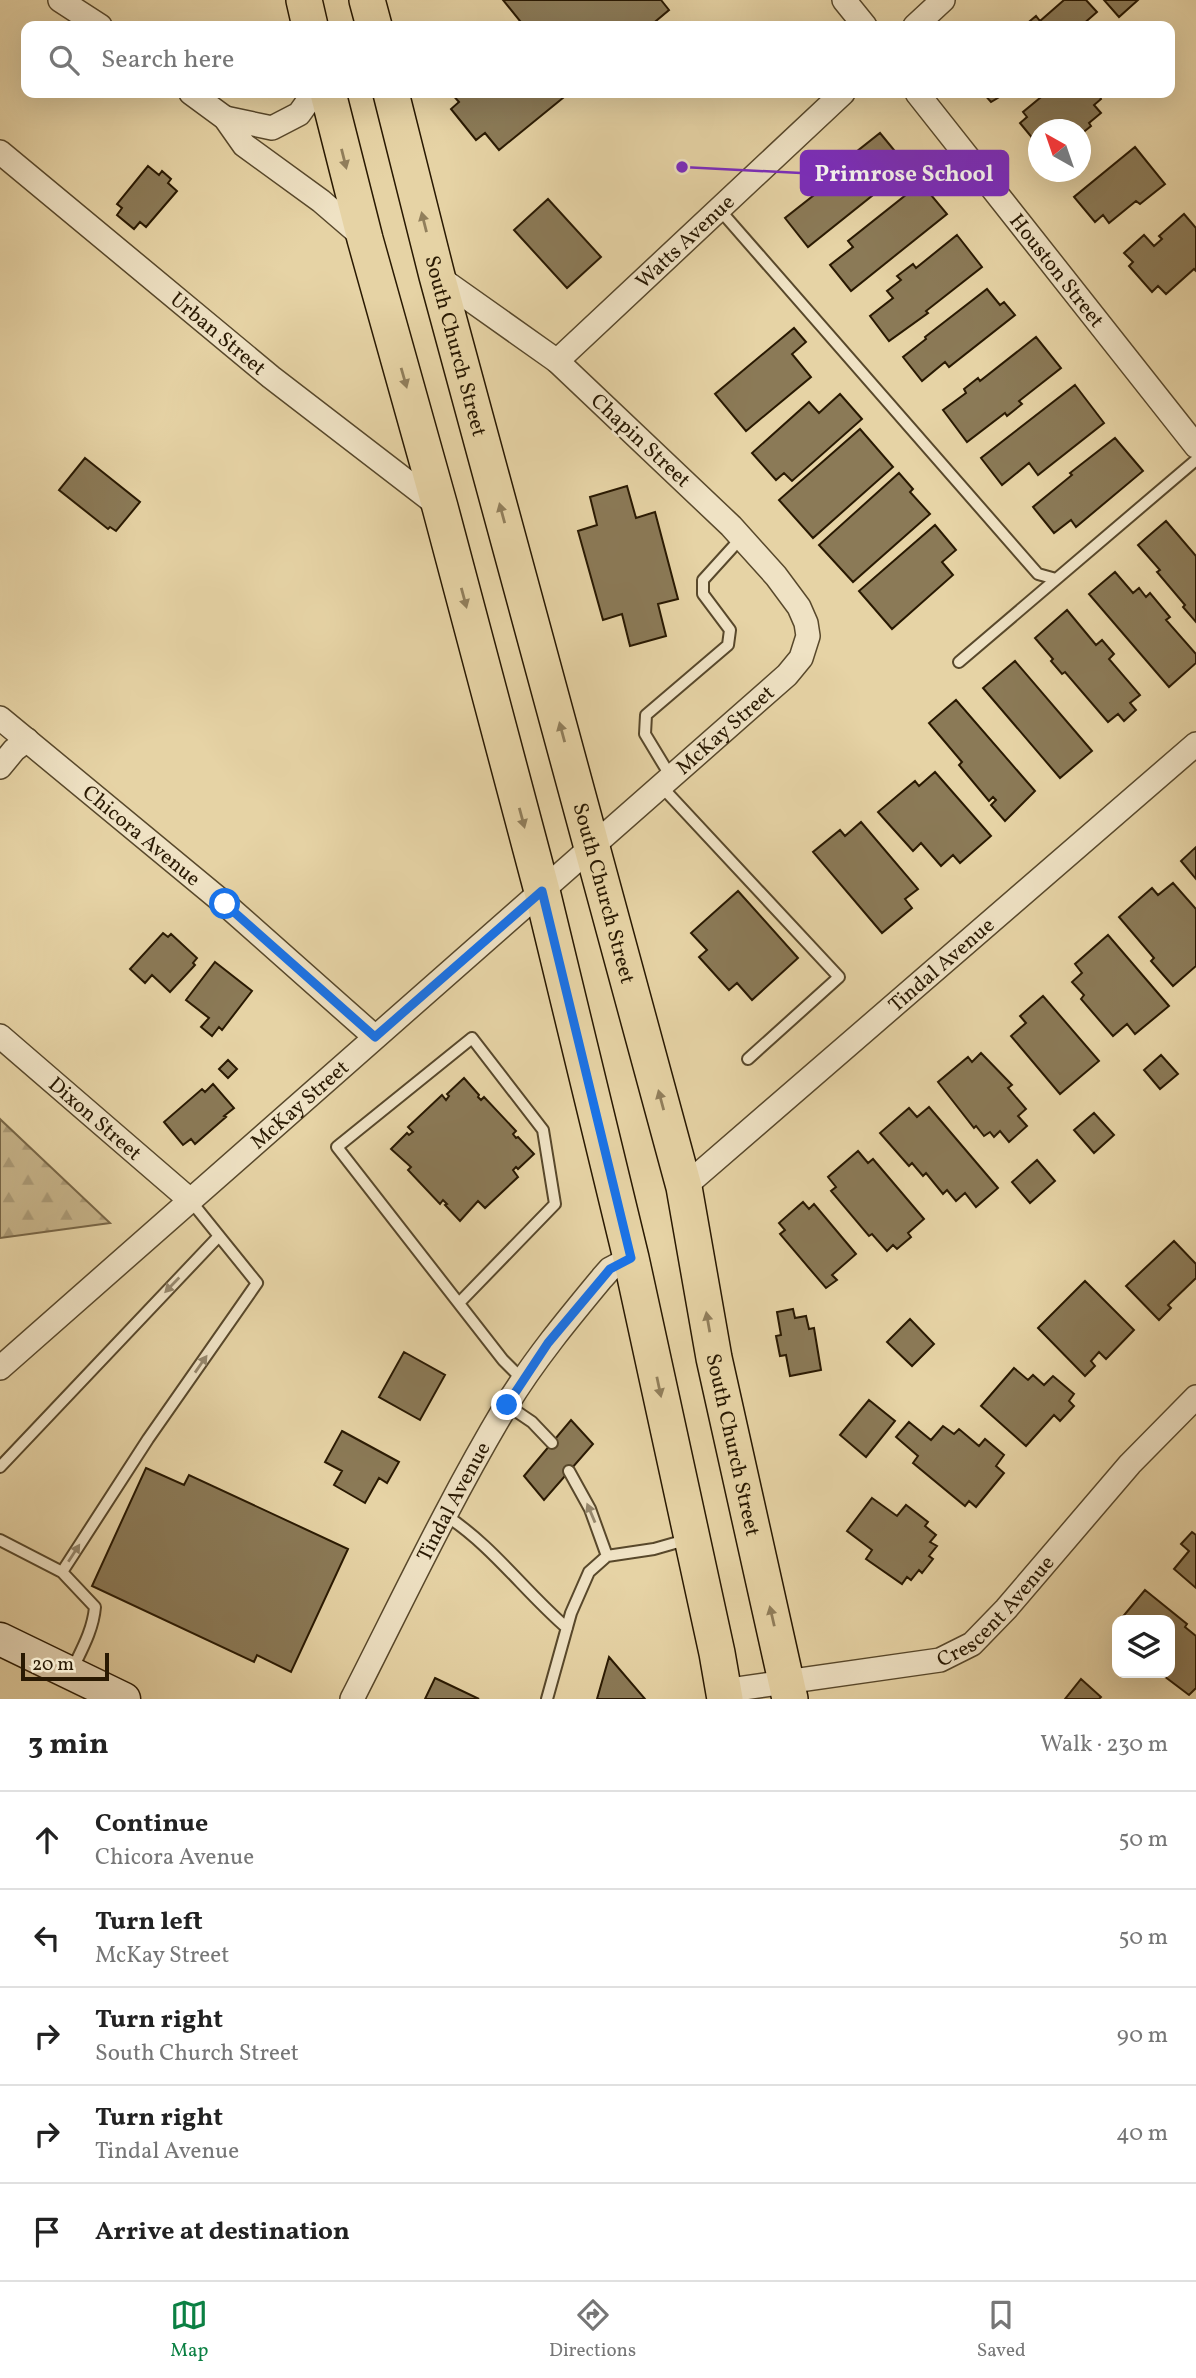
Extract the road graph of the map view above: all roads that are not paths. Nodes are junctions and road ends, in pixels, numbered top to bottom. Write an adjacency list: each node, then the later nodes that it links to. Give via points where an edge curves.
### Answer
1 (60, 0): 5 (street)
2 (304, 0): 6 (main road)
3 (844, 0): 7 (street)
4 (943, 0): 8 (street)
5 (92, 21)
6 (309, 21)
7 (861, 21)
8 (920, 21)
9 (198, 98): 15 (street)
10 (310, 98): 15 (street, via 299,114 272,128)
11 (329, 98): 18 (main road, one-way to 18)
12 (392, 98): 19 (main road, South Church Street, one-way to 12)
13 (838, 98): 17 (street, Watts Avenue)
14 (921, 98): 21 (street, Houston Street)
15 (225, 118): 18 (street, via 244,145)
16 (0, 152): 23 (street, Urban Street, via 271,377)
17 (719, 209): 20 (street, Watts Avenue); 25 (lane, via 1038,574)
18 (365, 239): 23 (main road, one-way to 23)
19 (437, 276): 20 (street, Chapin Street); 33 (main road, South Church Street, one-way to 19)
20 (557, 361): 24 (street, Chapin Street)
21 (1196, 446)
22 (1196, 460): 25 (lane)
23 (440, 507): 34 (main road, one-way to 34)
24 (741, 537): 26 (street, Chapin Street, via 799,607); 32 (lane, via 704,580 703,594 730,630 728,645 646,715 645,734)
25 (1056, 579): 27 (lane)
26 (807, 638): 32 (street, McKay Street, via 801,658 787,675)
27 (959, 662)
28 (0, 718): 29 (street, Chicora Avenue)
29 (27, 740): 31 (street); 36 (street, Chicora Avenue, via 225,904)
30 (1196, 744): 38 (street, Tindal Avenue)
31 (0, 767)
32 (666, 781): 33 (street, McKay Street); 37 (lane, via 839,977)
33 (593, 846): 34 (street, McKay Street); 38 (main road, South Church Street, one-way to 33)
34 (542, 891): 36 (street, McKay Street); 41 (main road)
35 (0, 1036): 39 (street, Dixon Street)
36 (375, 1037): 39 (street, McKay Street)
37 (748, 1059)
38 (684, 1186): 58 (main road, South Church Street, one-way to 38, via 714,1358)
39 (190, 1200): 40 (lane); 43 (street, McKay Street)
40 (219, 1236): 48 (lane, one-way to 48); 54 (lane, one-way to 40, via 257,1283)
41 (631, 1258): 44 (street, Tindal Avenue, via 610,1269); 51 (main road, one-way to 51)
42 (459, 1303): 42 (lane, via 337,1147 472,1038 543,1130 555,1204); 44 (lane)
43 (0, 1368)
44 (523, 1380): 46 (street, Tindal Avenue)
45 (1196, 1397): 58 (street, Crescent Avenue, via 1130,1464 972,1644 940,1660 855,1671)
46 (507, 1405): 47 (lane); 50 (street, Tindal Avenue)
47 (552, 1443)
48 (0, 1467)
49 (569, 1471): 53 (lane, one-way to 49, via 590,1509)
50 (445, 1515): 55 (lane, via 471,1532); 61 (street, Tindal Avenue)
51 (692, 1538): 53 (lane); 59 (main road)
52 (0, 1540): 54 (lane)
53 (607, 1556): 55 (lane, via 589,1573)
54 (62, 1572): 57 (lane, via 95,1607)
55 (567, 1628): 62 (lane)
56 (0, 1639): 57 (main road)
57 (80, 1686): 60 (main road)
58 (789, 1691): 59 (street, Crescent Avenue)
59 (724, 1695)
60 (124, 1699)
61 (352, 1699)
62 (547, 1699)

